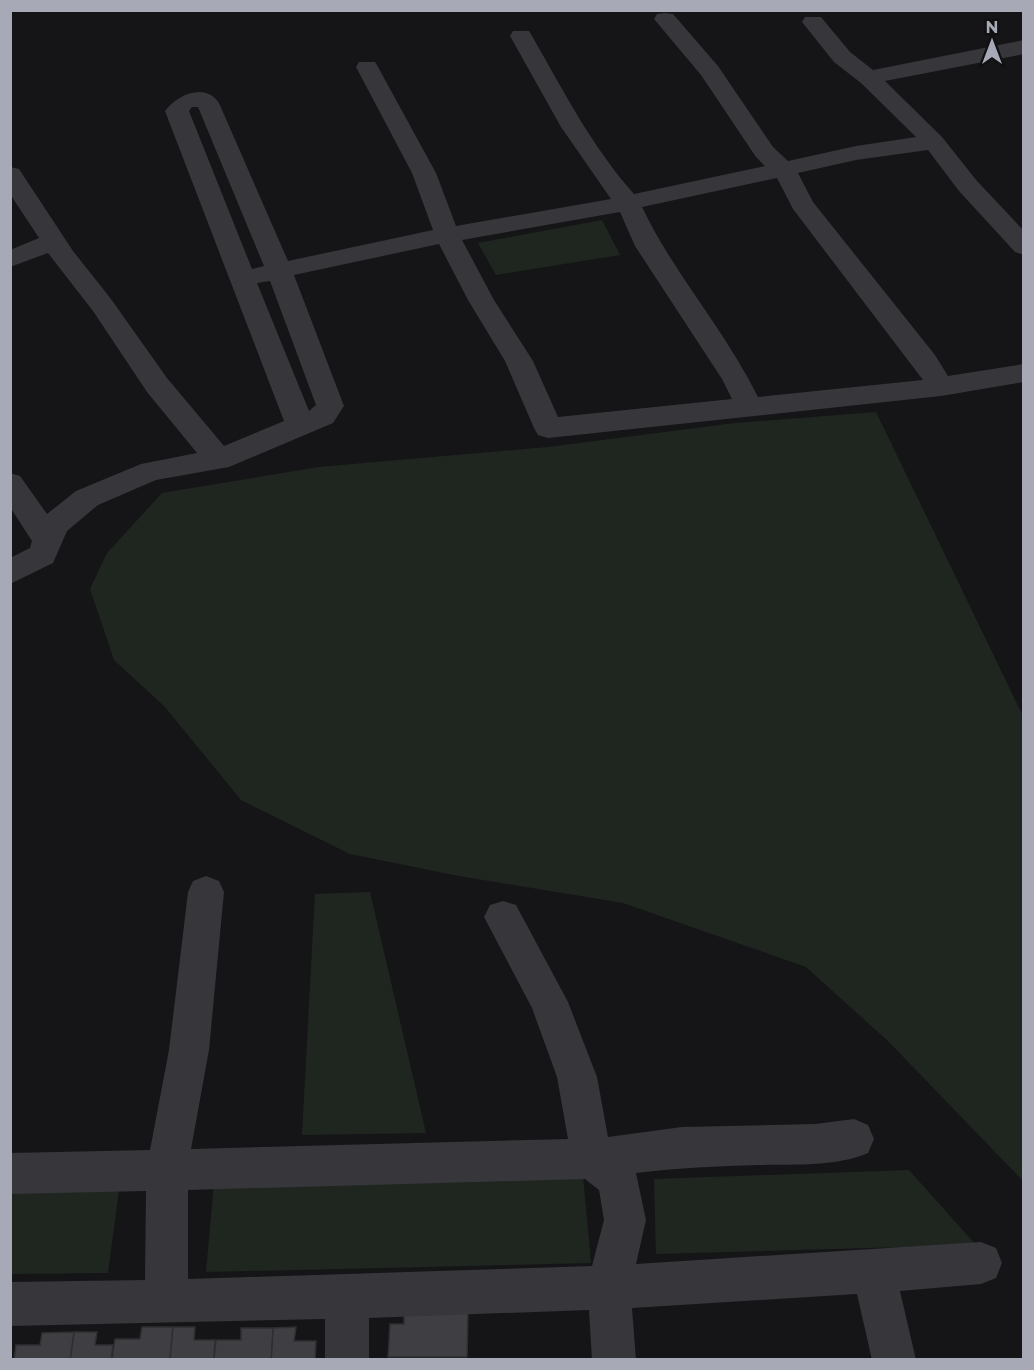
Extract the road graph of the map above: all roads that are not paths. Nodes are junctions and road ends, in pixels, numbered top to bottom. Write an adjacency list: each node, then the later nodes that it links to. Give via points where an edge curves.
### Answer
1 (665, 19): 8 (street, via 710,71 764,152)
2 (813, 22): 6 (street, via 842,57)
3 (521, 36): 10 (street, via 573,127)
4 (1023, 47): 6 (street)
5 (367, 68): 11 (street, via 424,172)
6 (869, 78): 7 (street)
7 (934, 142): 8 (street, via 856,153); 13 (street)
8 (785, 170): 10 (street); 18 (street, via 802,204)
9 (10, 174): 12 (street)
10 (628, 203): 11 (street); 19 (street, via 648,246 735,378)
11 (447, 235): 15 (street); 19 (street, via 519,361 548,428)
12 (54, 241): 14 (street); 21 (street, via 158,385)
13 (1023, 247)
14 (10, 260)
15 (279, 270): 16 (street); 16 (street, via 208,103 191,100 179,105 177,111); 20 (street, via 330,406 323,416)
16 (243, 278): 20 (street)
17 (1023, 373): 18 (street)
18 (941, 387): 19 (street)
19 (749, 406)
20 (301, 427): 21 (street)
21 (219, 460): 23 (street, via 151,471 87,498 54,525)
22 (10, 483): 23 (street)
23 (48, 540): 24 (street, via 42,555)
24 (10, 573)
25 (206, 892): 29 (street, via 189,1050)
26 (503, 917): 28 (street, via 549,1002 573,1067)
27 (854, 1139): 28 (street, via 682,1148)
28 (592, 1159): 29 (street); 33 (street, via 618,1179 625,1220)
29 (167, 1170): 30 (street); 35 (street)
30 (10, 1174)
31 (981, 1263): 32 (street)
32 (874, 1273): 33 (street); 39 (street)
33 (609, 1286): 34 (street); 38 (street)
34 (348, 1295): 35 (street); 37 (street)
35 (166, 1301): 36 (street)
36 (10, 1304)
37 (347, 1359)
38 (614, 1359)
39 (894, 1359)

